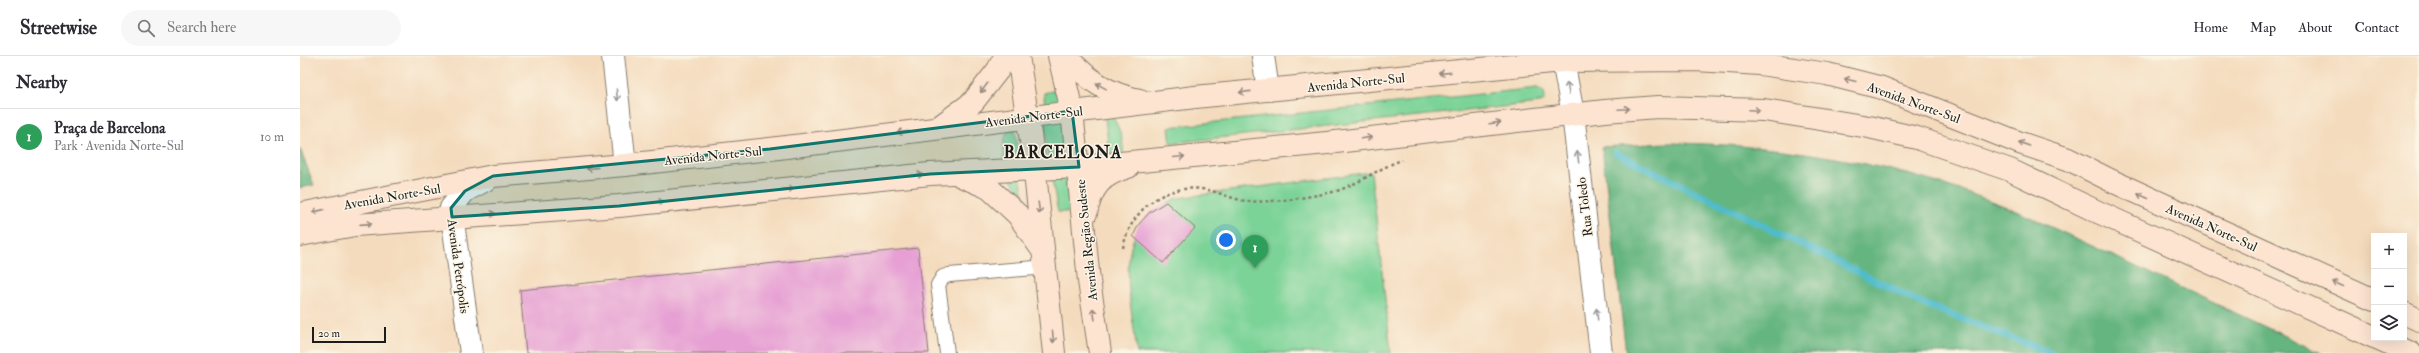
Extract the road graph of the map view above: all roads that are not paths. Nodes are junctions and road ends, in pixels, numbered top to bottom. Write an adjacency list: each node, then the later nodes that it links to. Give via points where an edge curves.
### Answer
1 (612, 56): 15 (street, one-way to 15)
2 (1005, 56): 13 (main road, one-way to 13, via 998,70 973,102)
3 (1018, 56): 12 (main road)
4 (1059, 56): 10 (main road, Avenida Região Sudeste)
5 (1066, 56): 9 (main road, one-way to 5, via 1121,97 1086,78)
6 (1263, 56): 8 (street)
7 (1569, 58): 8 (main road, Avenida Norte-Sul, one-way to 8); 11 (street, Rua Toledo, one-way to 7); 25 (main road, Avenida Norte-Sul, one-way to 7, via 2068,159 1882,88 1827,74 1760,64)
8 (1268, 90): 9 (main road, Avenida Norte-Sul, one-way to 9)
9 (1151, 102): 10 (main road, Avenida Norte-Sul)
10 (1072, 111): 12 (main road, Avenida Norte-Sul); 16 (main road, Avenida Região Sudeste)
11 (1573, 114): 14 (main road, Avenida Norte-Sul, one-way to 11, via 1327,143); 28 (main road, Avenida Norte-Sul, one-way to 28, via 1658,108 1764,110 1817,117 1917,138 2010,170); 34 (street, Rua Toledo, one-way to 11)
12 (1028, 118): 13 (main road, Avenida Norte-Sul); 17 (main road)
13 (937, 128): 15 (main road, Avenida Norte-Sul, one-way to 15)
14 (1151, 160): 16 (main road, Avenida Norte-Sul); 22 (main road, via 1114,171 1097,183 1089,200)
15 (625, 165): 19 (main road, Avenida Norte-Sul, one-way to 19)
16 (1079, 167): 17 (main road, Avenida Norte-Sul); 22 (main road, Avenida Região Sudeste)
17 (1035, 169): 18 (main road, Avenida Norte-Sul); 24 (main road, one-way to 24)
18 (956, 173): 21 (main road, Avenida Norte-Sul, one-way to 18, via 620,206); 24 (main road, via 989,188 1018,215)
19 (493, 176): 20 (main road, Avenida Norte-Sul, one-way to 20); 21 (street, Avenida Petrópolis, via 465,190 451,208)
20 (300, 214)
21 (452, 217): 23 (main road, Avenida Norte-Sul, one-way to 21, via 355,225); 30 (street, Avenida Petrópolis)
22 (1084, 222): 33 (main road, Avenida Região Sudeste, one-way to 22, via 1089,282)
23 (300, 235)
24 (1046, 260): 31 (lane, via 943,277 938,285); 32 (main road, one-way to 32)
25 (2371, 299)
26 (2407, 314): 27 (main road)
27 (2419, 320)
28 (2371, 335)
29 (2384, 341): 35 (main road)
30 (471, 353)
31 (947, 353)
32 (1054, 353)
33 (1100, 353)
34 (1601, 353)
35 (2411, 353)

